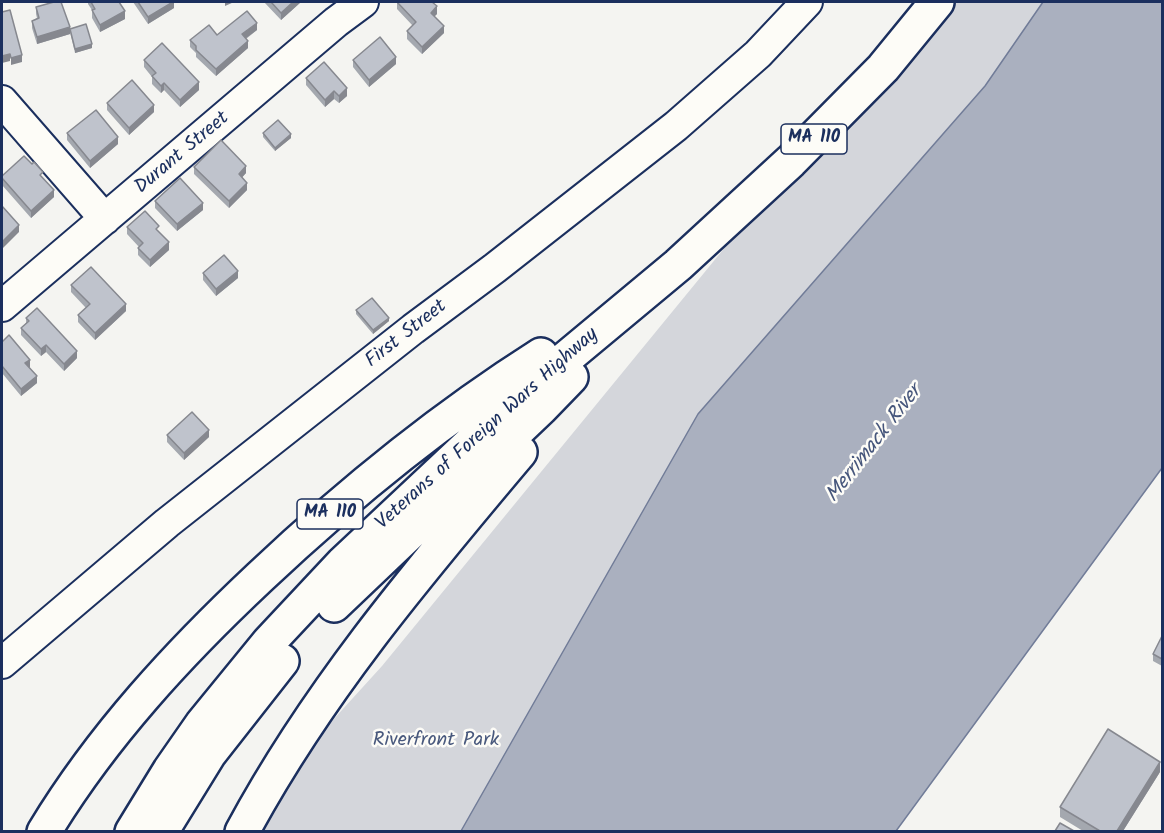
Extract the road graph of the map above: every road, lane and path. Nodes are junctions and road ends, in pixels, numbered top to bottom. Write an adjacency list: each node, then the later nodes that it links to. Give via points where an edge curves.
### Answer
1 (363, 2): 5 (street, Durant Street)
2 (807, 2): 8 (street, First Street, via 759,54 676,126 222,479)
3 (937, 2): 6 (main road, Veterans of Foreign Wars Highway / MA 110, via 855,98)
4 (2, 101): 5 (street)
5 (105, 219): 7 (street, Durant Street)
6 (678, 265): 9 (main road, MA 110, via 455,414 363,485 289,550 208,626 147,692); 10 (main road, Veterans of Foreign Wars Highway, via 523,394 320,586 202,724); 11 (main road, Veterans of Foreign Wars Highway, via 541,408 315,624 227,729); 12 (main road, MA 110, via 363,643 299,736)
7 (2, 306)
8 (2, 663)
9 (44, 831)
10 (132, 831)
11 (161, 831)
12 (242, 831)

